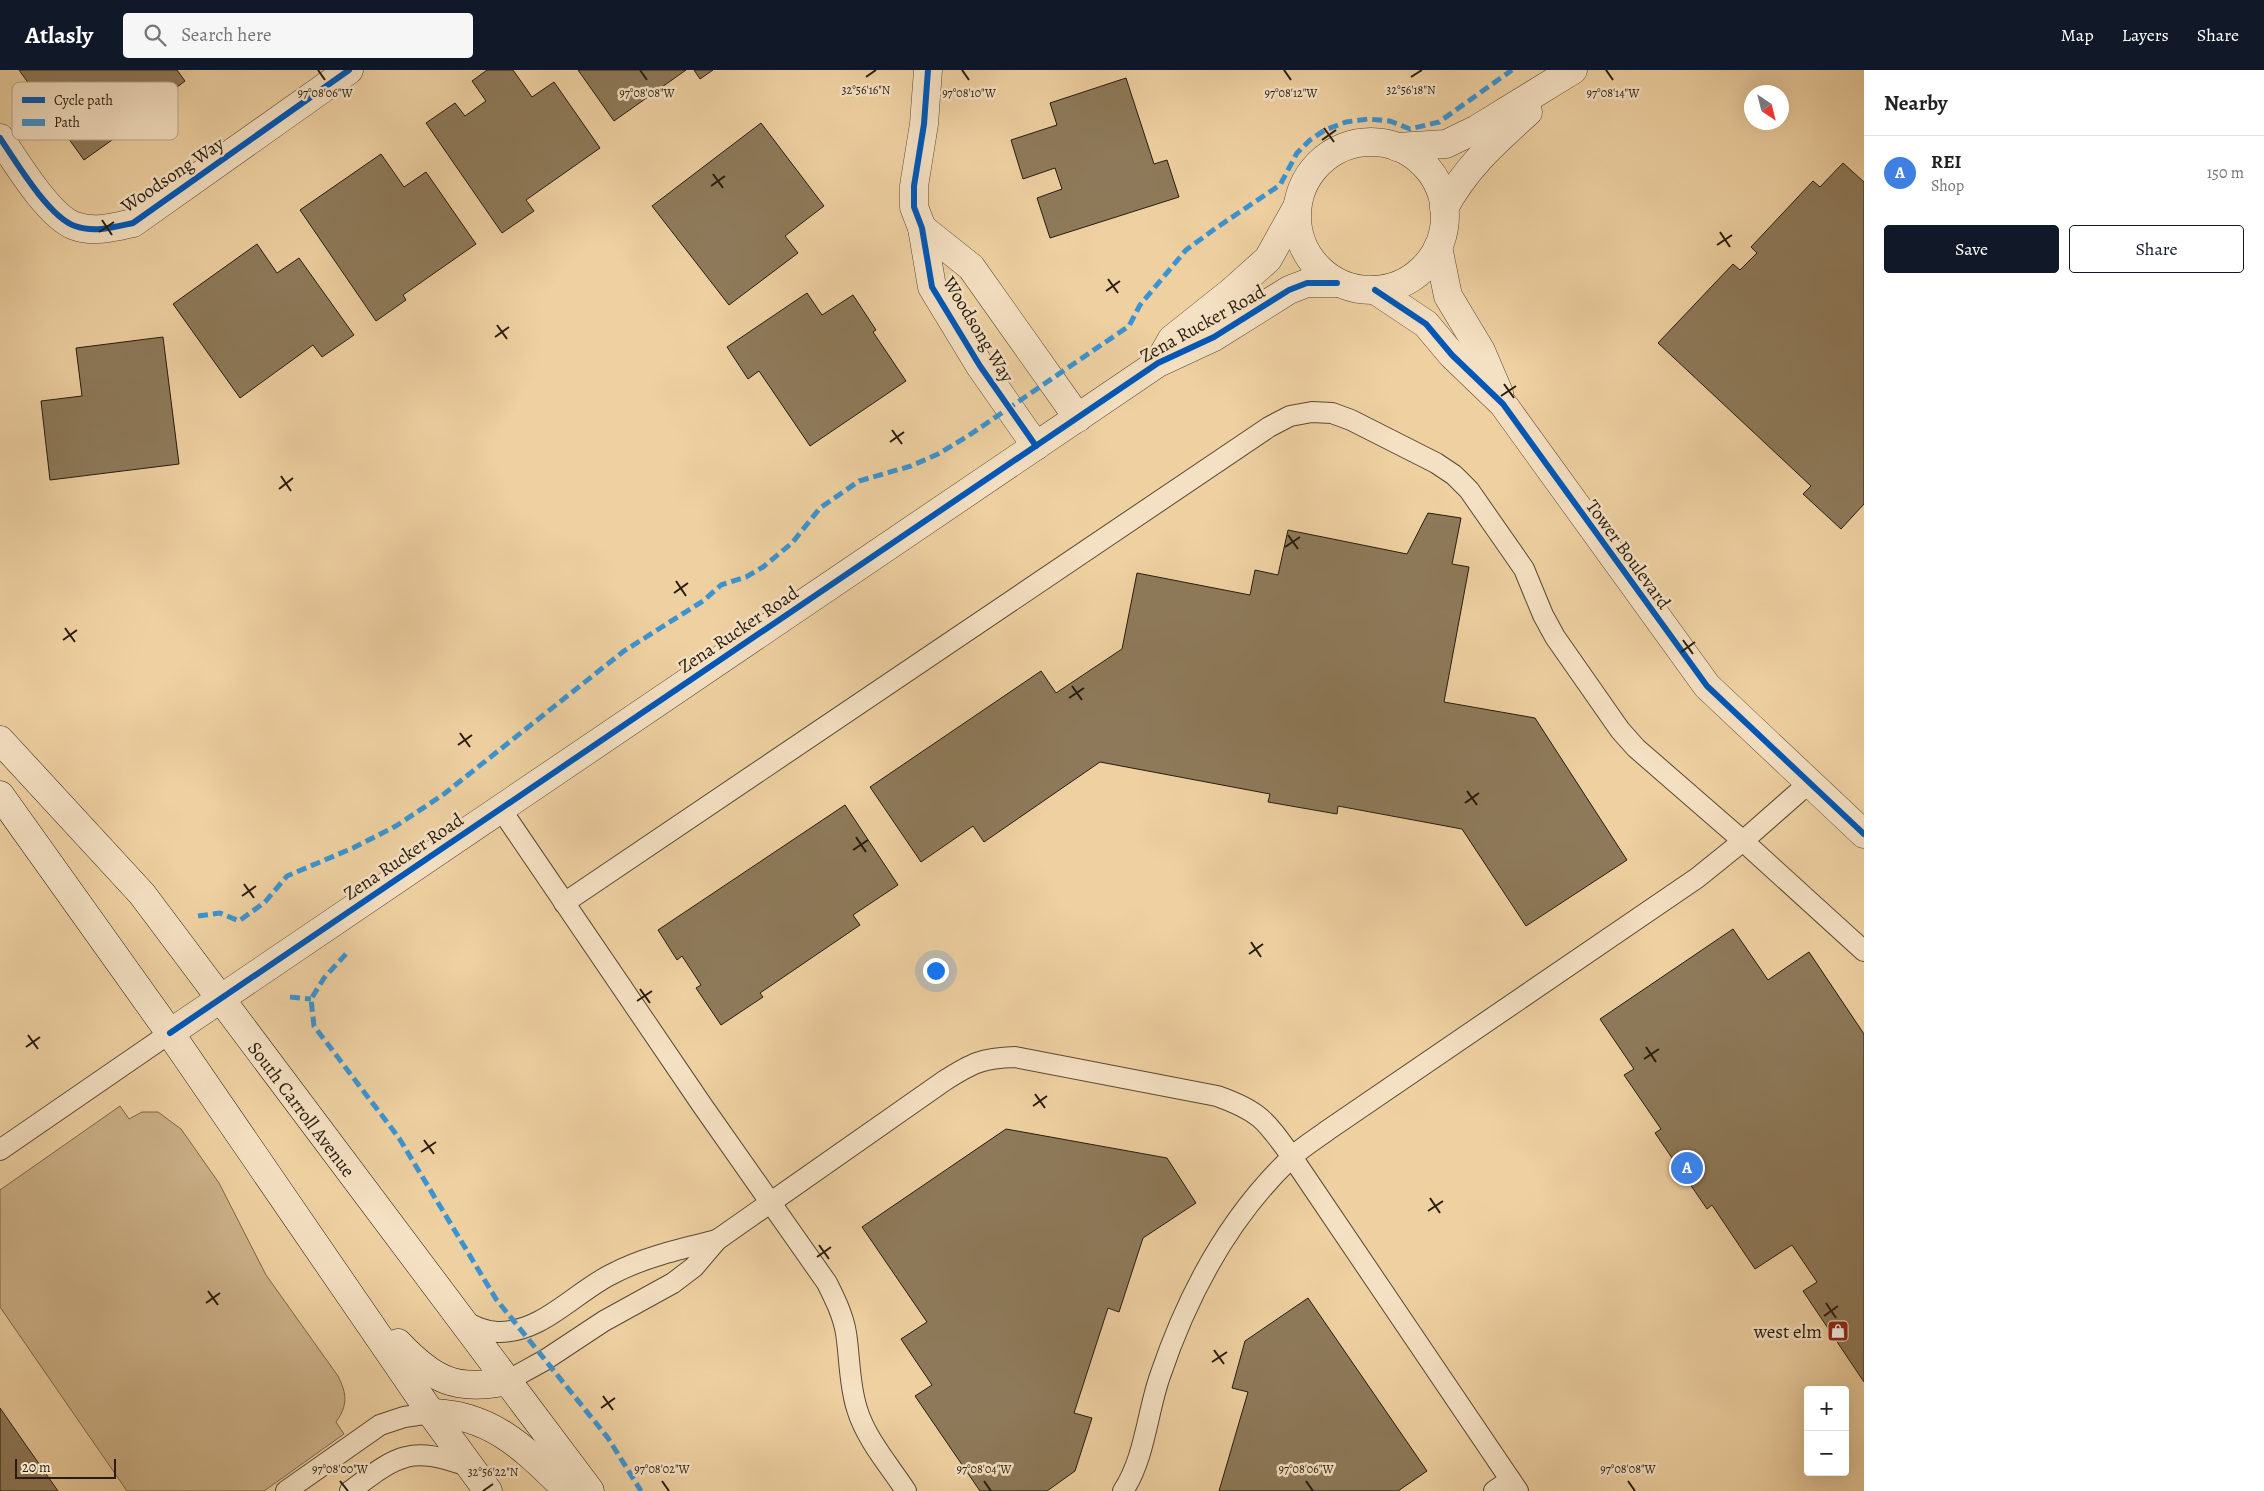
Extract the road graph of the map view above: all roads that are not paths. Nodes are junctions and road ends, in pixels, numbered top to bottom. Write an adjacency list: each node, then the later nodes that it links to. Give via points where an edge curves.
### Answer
1 (349, 70): 4 (street, Woodsong Way, via 133,223 105,229 76,226 56,214)
2 (928, 70): 8 (street, Woodsong Way, via 914,186 914,208)
3 (1574, 70): 5 (street, via 1477,129 1446,144); 7 (street, via 1487,150 1459,182)
4 (0, 138)
5 (1397, 147): 6 (street, via 1377,142 1337,150 1310,174); 7 (street, via 1415,156 1429,170 1439,188)
6 (1297, 207): 10 (street, via 1301,243 1322,272); 12 (street, Zena Rucker Road, via 1268,259 1172,339)
7 (1444, 208): 9 (street, via 1444,228)
8 (922, 228): 14 (street, Woodsong Way, via 970,268); 15 (street, Woodsong Way, via 932,287 980,366)
9 (1438, 247): 11 (street, via 1427,265 1412,278); 13 (street, Tower Boulevard, via 1448,296 1481,351)
10 (1338, 283): 11 (street, via 1356,289); 12 (street, Zena Rucker Road, via 1307,282 1289,290 1214,337)
11 (1375, 290): 13 (street, Tower Boulevard, via 1426,324 1452,355)
12 (1158, 363): 14 (street, Zena Rucker Road)
13 (1503, 404): 17 (street, Tower Boulevard, via 1707,686)
14 (1078, 418): 15 (street, Zena Rucker Road)
15 (1036, 446): 19 (street, Zena Rucker Road)
16 (0, 740): 24 (street, South Carroll Avenue, via 142,894)
17 (1809, 783): 20 (street, Tower Boulevard); 21 (lane)
18 (0, 795): 25 (street)
19 (500, 808): 22 (lane); 24 (street, Zena Rucker Road)
20 (1864, 834)
21 (1743, 841): 22 (lane, via 1636,748 1620,730 1555,637 1542,615 1524,569 1454,475 1351,420 1332,413 1312,412 1290,416 1269,427); 23 (lane); 27 (lane, via 1697,878)
22 (564, 902): 28 (lane)
23 (1864, 951)
24 (220, 999): 25 (street, Zena Rucker Road); 31 (street, South Carroll Avenue)
25 (170, 1033): 26 (lane); 30 (street)
26 (0, 1150)
27 (1292, 1157): 28 (lane, via 1259,1115 1224,1099 1015,1057 990,1058 966,1067 944,1081); 35 (lane); 42 (lane, via 1260,1191 1205,1270 1159,1378 1137,1460)
28 (770, 1203): 29 (lane); 41 (lane, via 827,1283 839,1307 846,1332 850,1384 857,1410 870,1438)
29 (716, 1240): 31 (lane, via 662,1254 612,1274 543,1319 520,1329 497,1332); 32 (lane, via 694,1267 673,1283)
30 (322, 1254): 32 (street, via 417,1364 448,1383 487,1386); 33 (street)
31 (460, 1320): 32 (street, South Carroll Avenue)
32 (507, 1381): 40 (street, South Carroll Avenue)
33 (431, 1413): 34 (street); 36 (lane, via 380,1425); 39 (street, via 469,1418 498,1430 524,1448)
34 (471, 1467): 37 (lane, via 436,1456 407,1456 381,1469); 38 (street)
35 (1507, 1487)
36 (286, 1491)
37 (350, 1491)
38 (488, 1491)
39 (568, 1491)
40 (590, 1491)
41 (906, 1491)
42 (1123, 1491)

